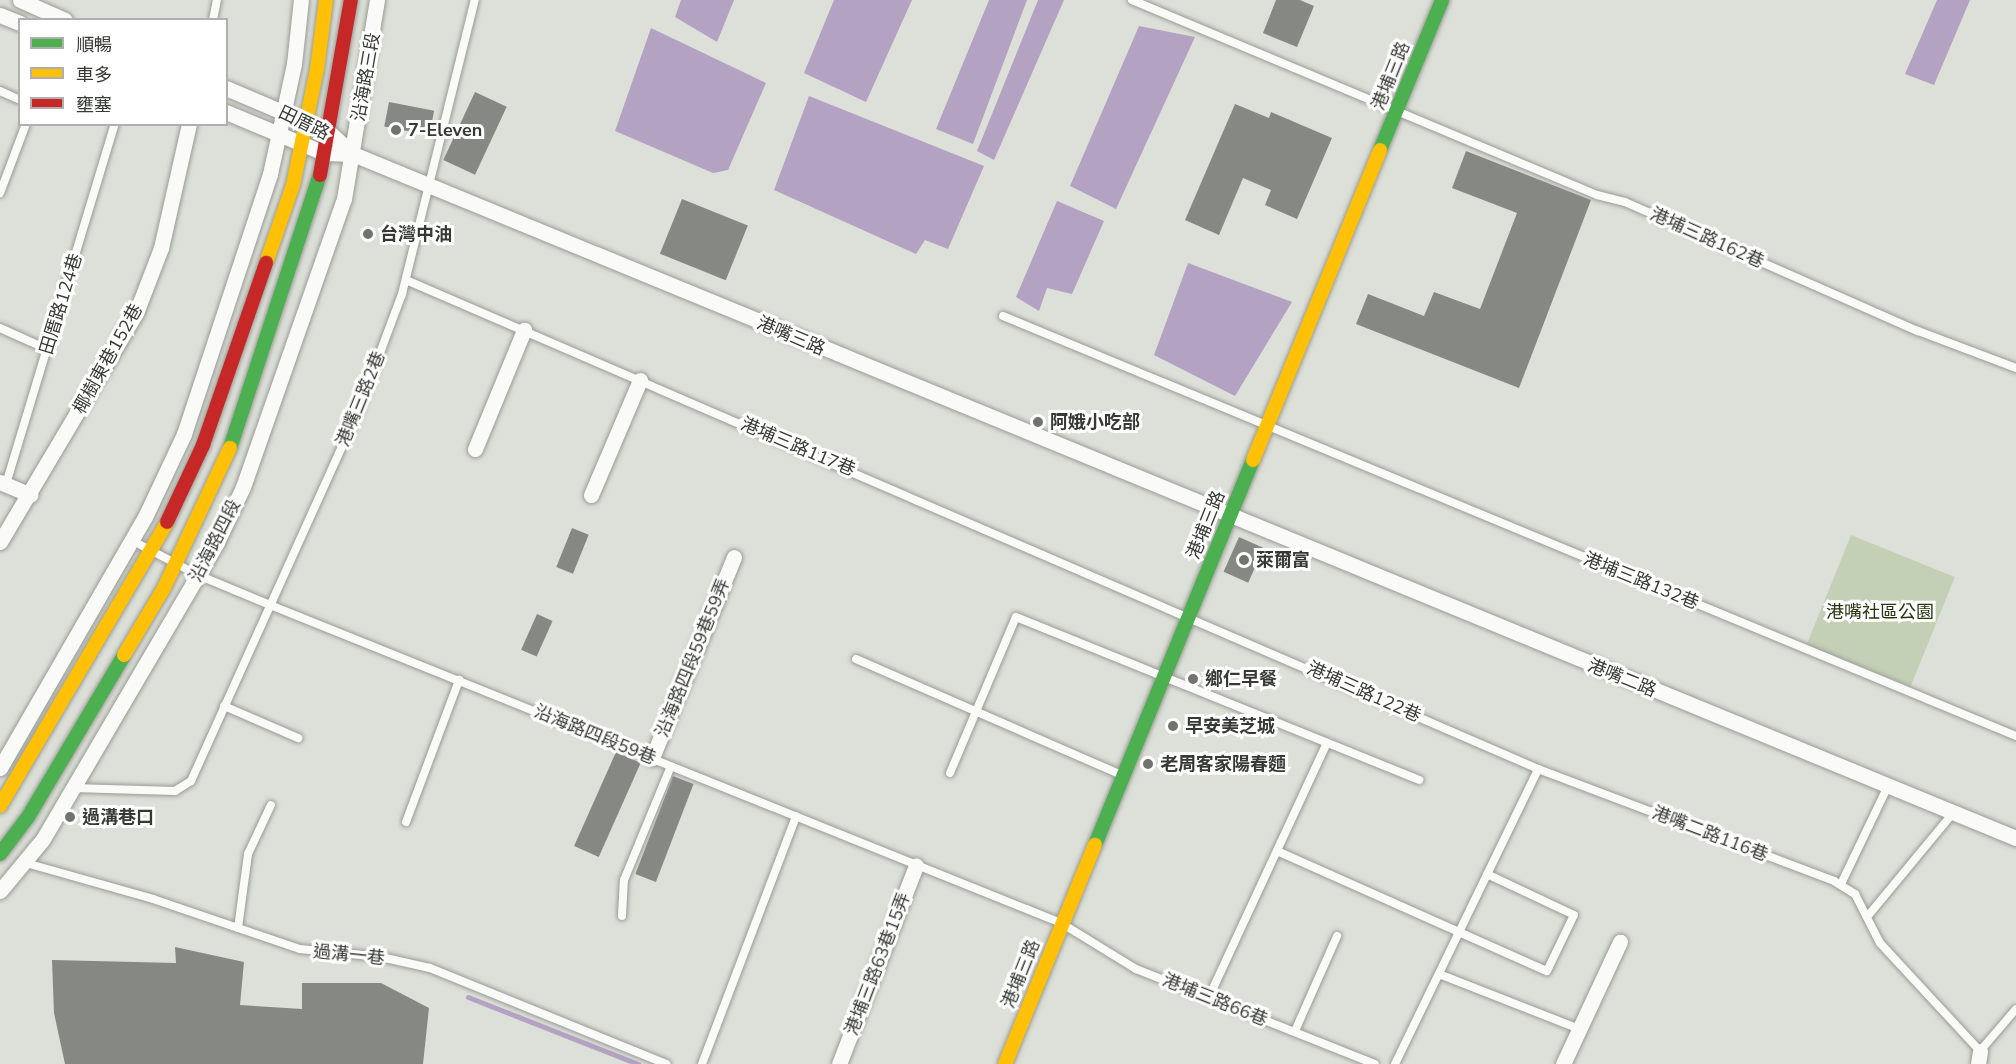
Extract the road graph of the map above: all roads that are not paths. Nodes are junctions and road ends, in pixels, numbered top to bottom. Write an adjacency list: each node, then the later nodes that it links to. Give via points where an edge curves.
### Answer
1 (20, 0): 11 (street)
2 (218, 0): 12 (lane)
3 (302, 0): 18 (street)
4 (326, 0): 20 (main road)
5 (351, 0): 24 (main road, 沿海路三段)
6 (377, 0): 28 (street, 沿海路三段)
7 (475, 0): 29 (lane, 港嘴三路2巷)
8 (1132, 0): 17 (lane, 港埔三路162巷)
9 (1442, 0): 17 (main road, 港埔三路)
10 (0, 15): 13 (street)
11 (61, 18)
12 (214, 18)
13 (18, 22)
14 (228, 89): 18 (street, 田厝路)
15 (0, 91): 16 (lane)
16 (18, 99)
17 (1397, 110): 36 (lane, 港埔三路162巷, via 1597,195 1625,202 1918,331); 38 (main road, 港埔三路)
18 (284, 112): 20 (street, 田厝路); 25 (street)
19 (228, 113): 25 (street, 田厝路)
20 (307, 122): 24 (street, 田厝路); 26 (main road)
21 (25, 126): 30 (lane)
22 (115, 126): 35 (lane, 田厝路124巷)
23 (189, 126): 41 (street, 椰樹東巷152巷, via 161,248 136,313)
24 (329, 132): 27 (main road, 沿海路四段); 28 (street, 田厝路)
25 (279, 135): 26 (street, 田厝路); 44 (street, via 270,174 184,434)
26 (302, 145): 27 (street, 田厝路); 46 (main road, via 293,185 203,445)
27 (324, 153): 28 (street, 田厝路); 48 (main road, 沿海路四段, via 317,191 224,465)
28 (353, 154): 29 (street, 港嘴三路); 49 (street, 沿海路四段, via 344,199 266,426 243,487)
29 (430, 186): 31 (lane, 港嘴三路2巷); 43 (street, 港嘴三路)
30 (0, 193)
31 (406, 280): 34 (lane, 港埔三路117巷); 50 (lane, 港嘴三路2巷, via 359,409)
32 (1003, 316): 38 (lane, 港埔三路132巷)
33 (0, 328): 35 (lane)
34 (524, 330): 37 (lane, 港埔三路117巷); 39 (street)
35 (47, 348): 40 (lane, 田厝路124巷)
36 (2016, 368)
37 (640, 380): 42 (street); 51 (lane, 港埔三路117巷)
38 (1266, 426): 43 (main road, 港埔三路); 57 (lane, 港埔三路132巷)
39 (475, 449)
40 (3, 483): 41 (street)
41 (30, 495): 45 (street, 椰樹東巷152巷)
42 (591, 495)
43 (1229, 517): 51 (main road, 港埔三路); 67 (street, 港嘴二路)
44 (131, 540): 46 (lane, 沿海路四段59巷); 62 (street)
45 (0, 542)
46 (150, 551): 48 (lane, 沿海路四段59巷); 70 (main road)
47 (734, 557): 60 (street, 沿海路四段59巷59弄)
48 (177, 565): 49 (lane, 沿海路四段59巷); 76 (main road, 沿海路四段, via 28,817)
49 (198, 575): 50 (lane, 沿海路四段59巷); 68 (street, 沿海路四段)
50 (270, 605): 54 (lane, 沿海路四段59巷); 55 (lane, 港嘴三路2巷)
51 (1189, 615): 53 (main road, 港埔三路); 63 (lane, 港埔三路122巷)
52 (856, 659): 56 (lane)
53 (1164, 676): 56 (lane, via 1016,617); 59 (lane); 65 (main road, 港埔三路)
54 (459, 680): 60 (lane, 沿海路四段59巷); 73 (lane)
55 (224, 706): 58 (lane); 68 (lane, 港嘴三路2巷, via 184,788)
56 (975, 711): 64 (lane); 65 (lane)
57 (2016, 736)
58 (298, 738)
59 (1327, 743): 66 (lane); 75 (lane)
60 (652, 758): 61 (lane, 沿海路四段59巷)
61 (671, 766): 72 (lane, 沿海路四段59巷); 83 (lane, via 624,880)
62 (0, 768)
63 (1538, 769): 80 (lane); 81 (lane, 港嘴二路116巷)
64 (950, 773)
65 (1122, 775): 85 (main road, 港埔三路)
66 (1419, 780)
67 (1888, 786): 71 (street, 港嘴二路); 81 (lane)
68 (73, 788): 78 (street, 沿海路四段)
69 (271, 805): 86 (lane, via 248,854)
70 (0, 806)
71 (1954, 812): 74 (street, 港嘴二路); 84 (lane)
72 (796, 816): 79 (lane, 沿海路四段59巷); 97 (lane)
73 (406, 822)
74 (2016, 838)
75 (1277, 851): 87 (lane); 91 (lane)
76 (0, 854)
77 (0, 861): 78 (street)
78 (27, 863): 82 (street, 沿海路四段); 86 (lane, 過溝一巷)
79 (916, 865): 85 (lane, 沿海路四段59巷); 98 (street, 港埔三路63巷15弄)
80 (1487, 874): 87 (lane); 87 (lane, via 1574,915 1561,943 1547,971)
81 (1840, 884): 84 (lane, 港嘴二路116巷, via 1855,894)
82 (0, 891)
83 (622, 916)
84 (1867, 917): 95 (lane, 港嘴二路116巷, via 1880,943)
85 (1061, 923): 91 (lane, 港埔三路66巷, via 1136,969); 99 (main road, 港埔三路)
86 (238, 928): 96 (lane, 過溝一巷, via 300,949 381,957 430,968)
87 (1460, 930): 90 (lane)
88 (1336, 936): 94 (lane)
89 (1620, 942): 93 (street)
90 (1439, 974): 93 (lane); 101 (lane)
91 (1209, 997): 94 (lane, 港埔三路66巷)
92 (2016, 1009): 95 (lane)
93 (1579, 1029): 102 (street)
94 (1295, 1032): 100 (lane, 港埔三路66巷)
95 (1979, 1057)
96 (666, 1064)
97 (702, 1064)
98 (839, 1064)
99 (1005, 1064)
100 (1375, 1064)
101 (1395, 1064)
102 (1563, 1064)

